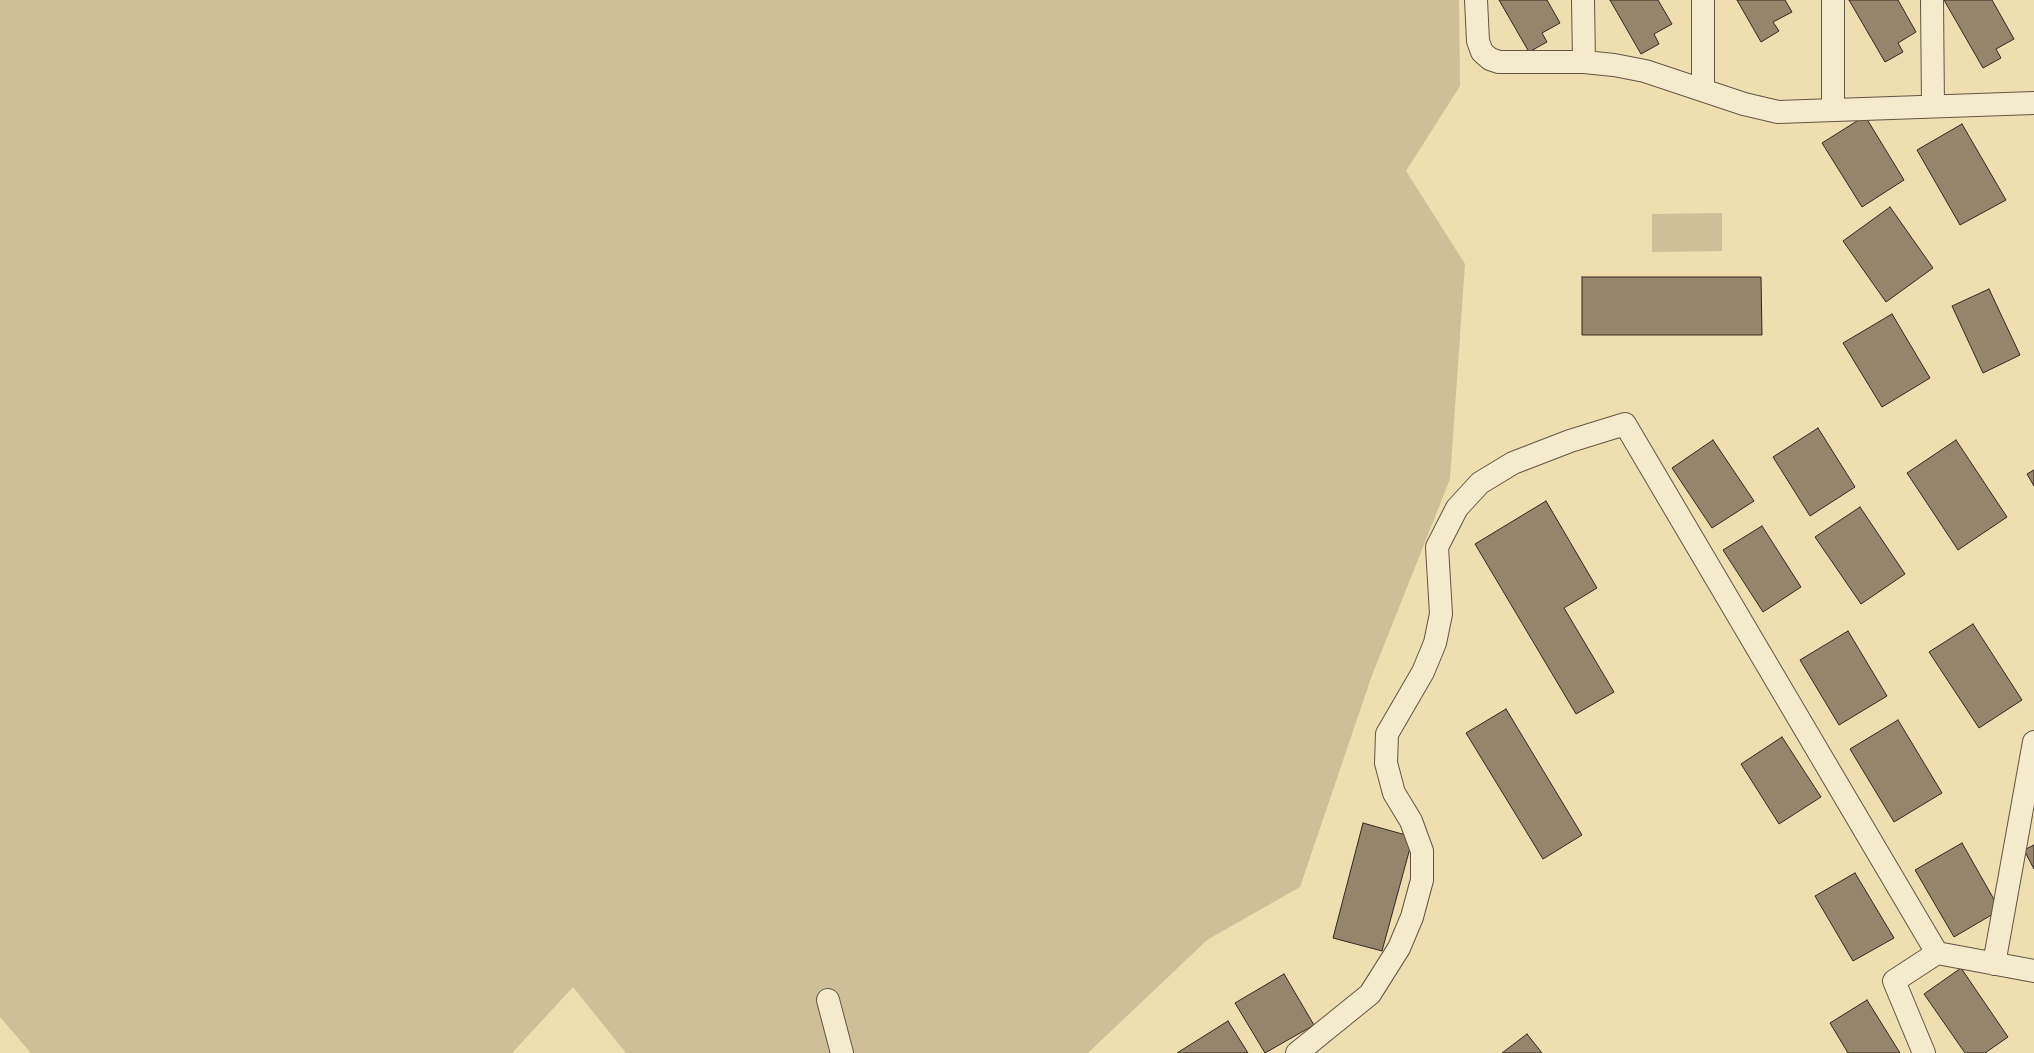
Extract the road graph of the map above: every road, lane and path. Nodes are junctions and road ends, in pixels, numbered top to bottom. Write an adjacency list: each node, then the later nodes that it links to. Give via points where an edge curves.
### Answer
1 (1476, 0): 6 (street, via 1478,41 1482,52 1490,59 1509,63)
2 (1583, 0): 6 (street)
3 (1703, 0): 7 (street)
4 (1833, 0): 10 (street)
5 (1932, 0): 9 (street)
6 (1584, 62): 7 (street, via 1645,71)
7 (1703, 90): 10 (street, via 1778,112)
8 (2034, 103): 9 (street)
9 (1933, 106): 10 (street)
10 (1833, 110)
11 (2034, 742): 13 (street)
12 (1937, 953): 13 (street); 17 (street, via 1626,424 1570,441 1513,463 1480,483 1457,508 1437,547 1441,614 1435,643 1388,734 1386,763 1394,793 1411,821 1422,851 1422,880 1412,917 1399,948 1370,994); 18 (street, via 1894,981)
13 (1994, 964): 14 (street)
14 (2034, 971)
15 (828, 1000): 16 (street)
16 (842, 1053)
17 (1297, 1053)
18 (1924, 1053)

